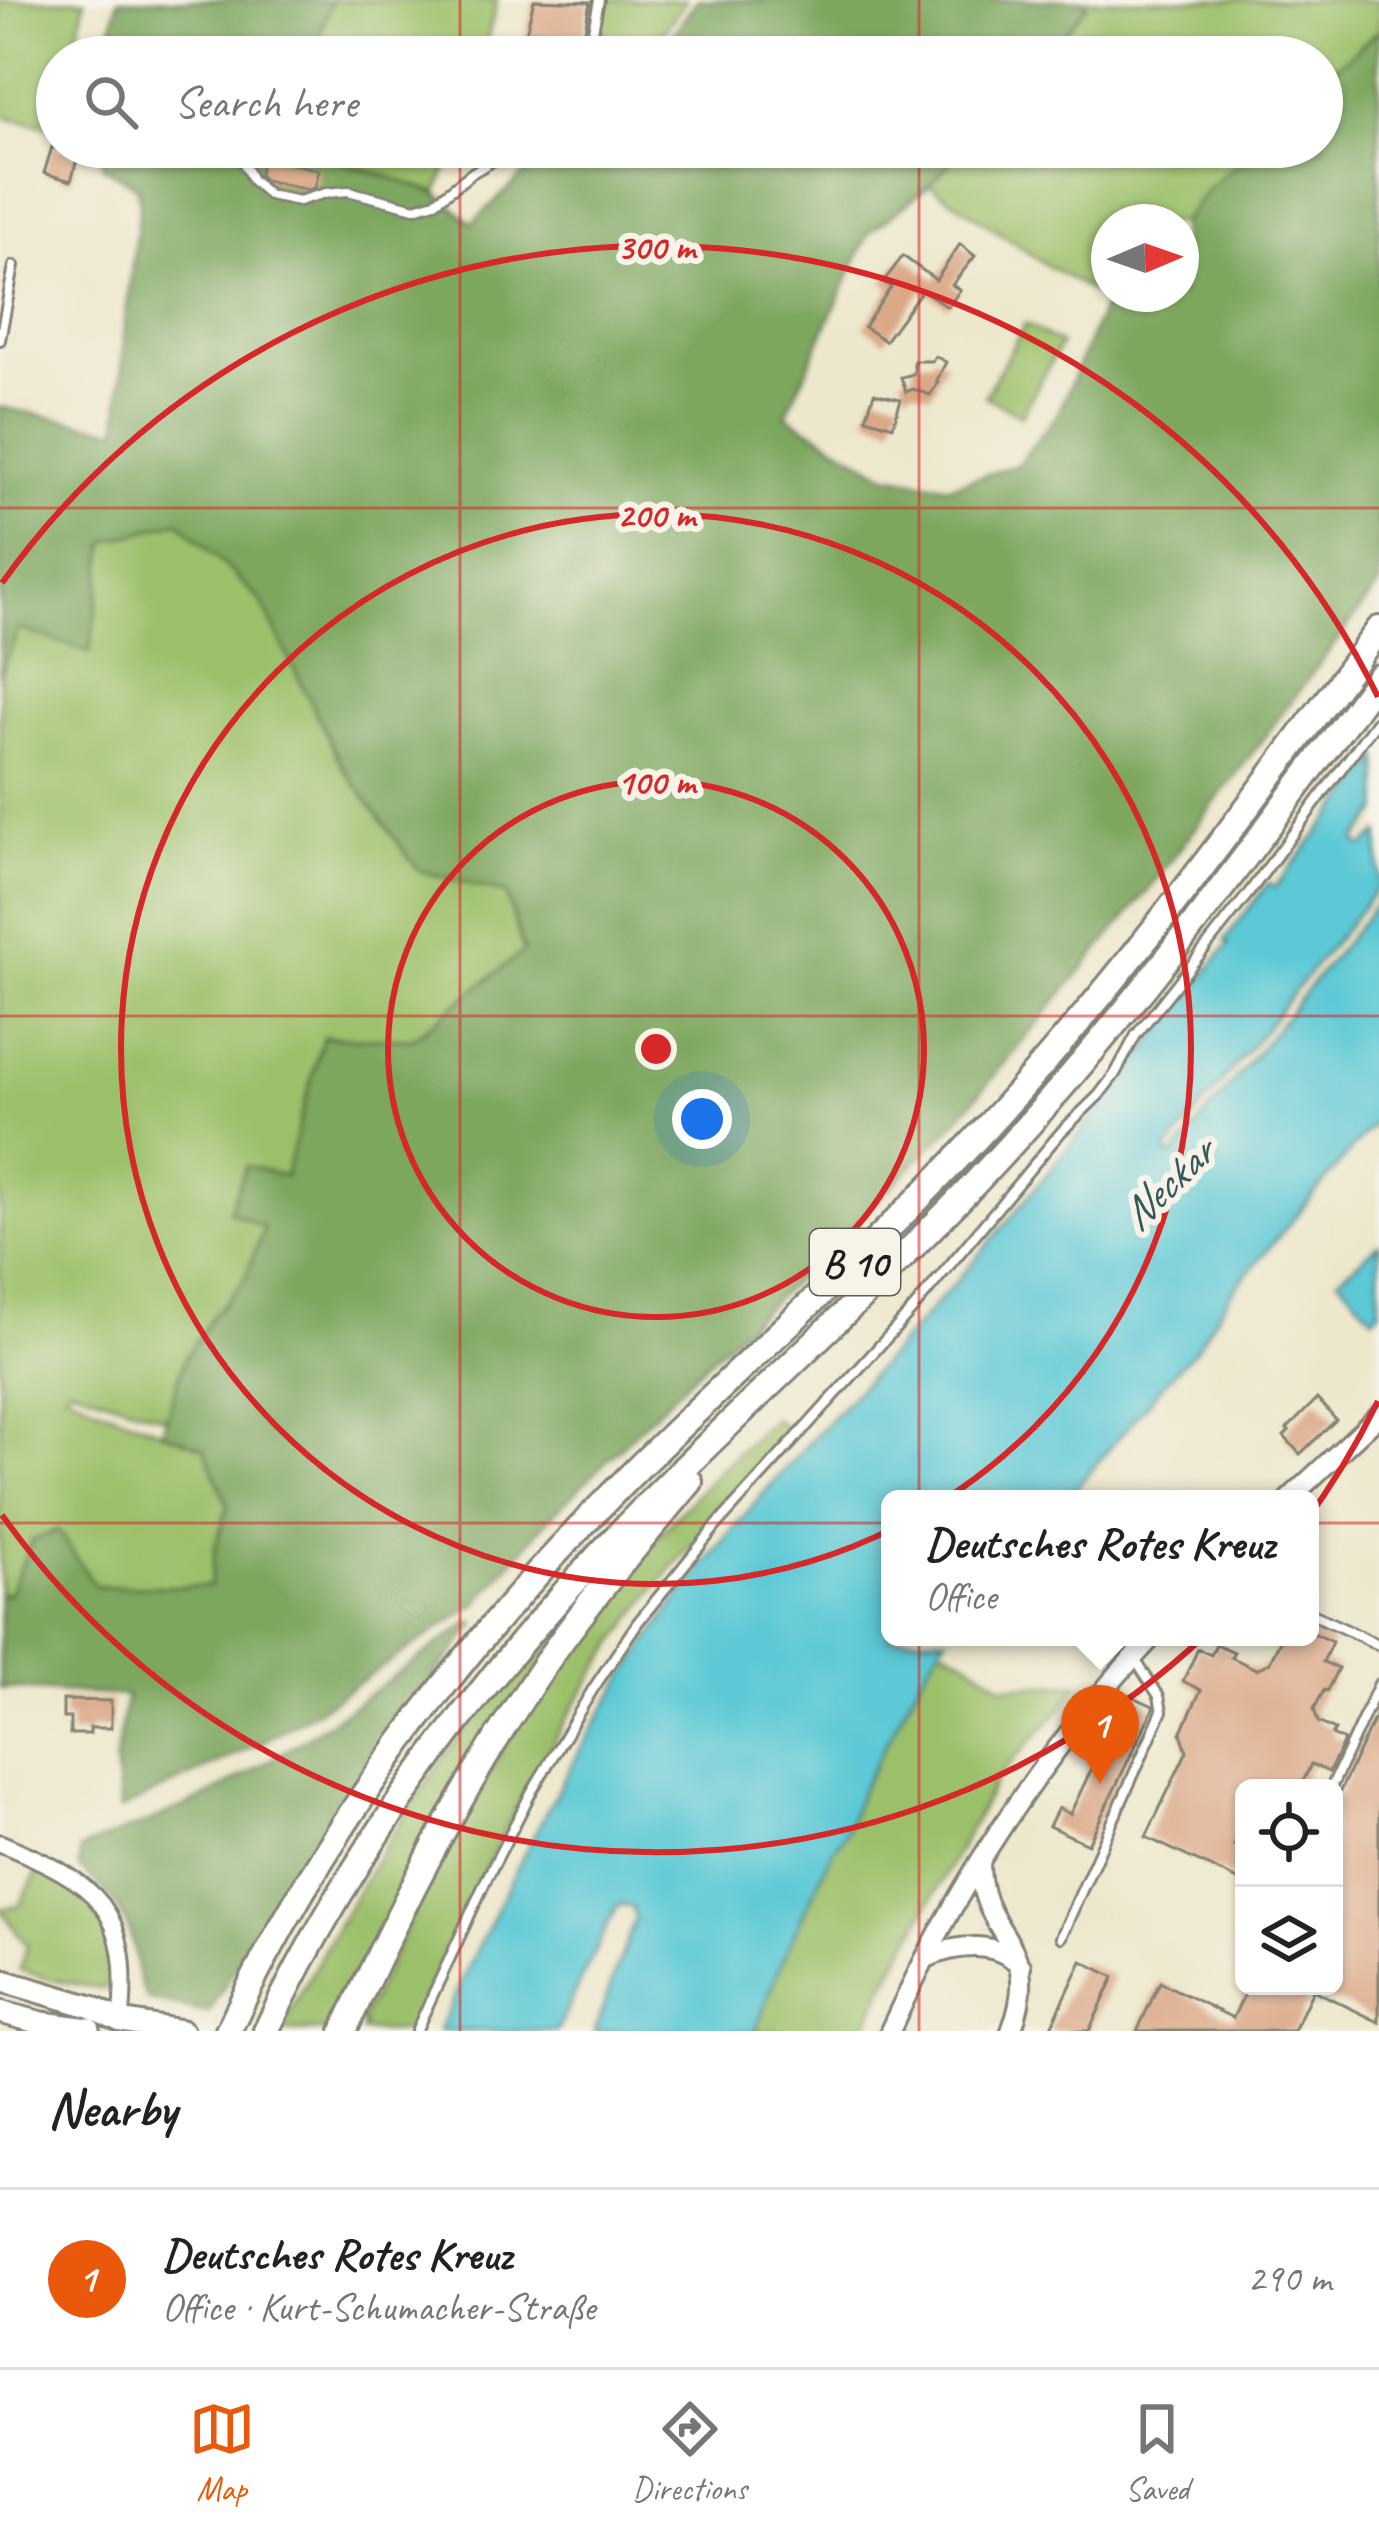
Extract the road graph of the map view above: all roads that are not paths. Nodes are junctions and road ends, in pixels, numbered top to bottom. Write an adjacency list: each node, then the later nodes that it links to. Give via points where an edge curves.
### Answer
1 (598, 0): 2 (lane)
2 (592, 36)
3 (246, 168): 4 (lane, via 268,196 298,201 348,191 415,208)
4 (480, 168)
5 (14, 266): 6 (lane)
6 (0, 340)
7 (1379, 628): 30 (highway, B 10, via 1202,868 1020,1091 888,1231 575,1532 437,1691 311,1876)
8 (1379, 676): 10 (highway, B 10, via 1040,1112)
9 (1379, 718): 33 (lane, via 1136,1035 1099,1095 638,1622 532,1792)
10 (759, 1396): 31 (highway, B 10, via 578,1578 457,1721 368,1850); 32 (highway, via 529,1690 420,1875)
11 (1379, 1415): 12 (street)
12 (1298, 1490)
13 (1319, 1617): 14 (lane)
14 (1379, 1645)
15 (1143, 1646): 16 (street)
16 (1133, 1657): 20 (street, via 1047,1759); 21 (lane, via 1162,1711)
17 (1379, 1684): 18 (lane)
18 (1335, 1779)
19 (0, 1843): 26 (street, via 66,1874 103,1906 123,1957)
20 (980, 1863): 22 (street); 23 (street, via 983,1898)
21 (1061, 1937)
22 (926, 1958): 23 (street, via 980,1946); 34 (street)
23 (1021, 1966): 35 (street)
24 (0, 1980): 25 (main road)
25 (26, 1990): 26 (main road); 27 (main road)
26 (121, 2021): 28 (main road); 29 (main road)
27 (7, 2022): 28 (main road)
28 (86, 2030)
29 (182, 2031)
30 (228, 2031)
31 (266, 2031)
32 (344, 2031)
33 (416, 2031)
34 (890, 2031)
35 (1011, 2031)

